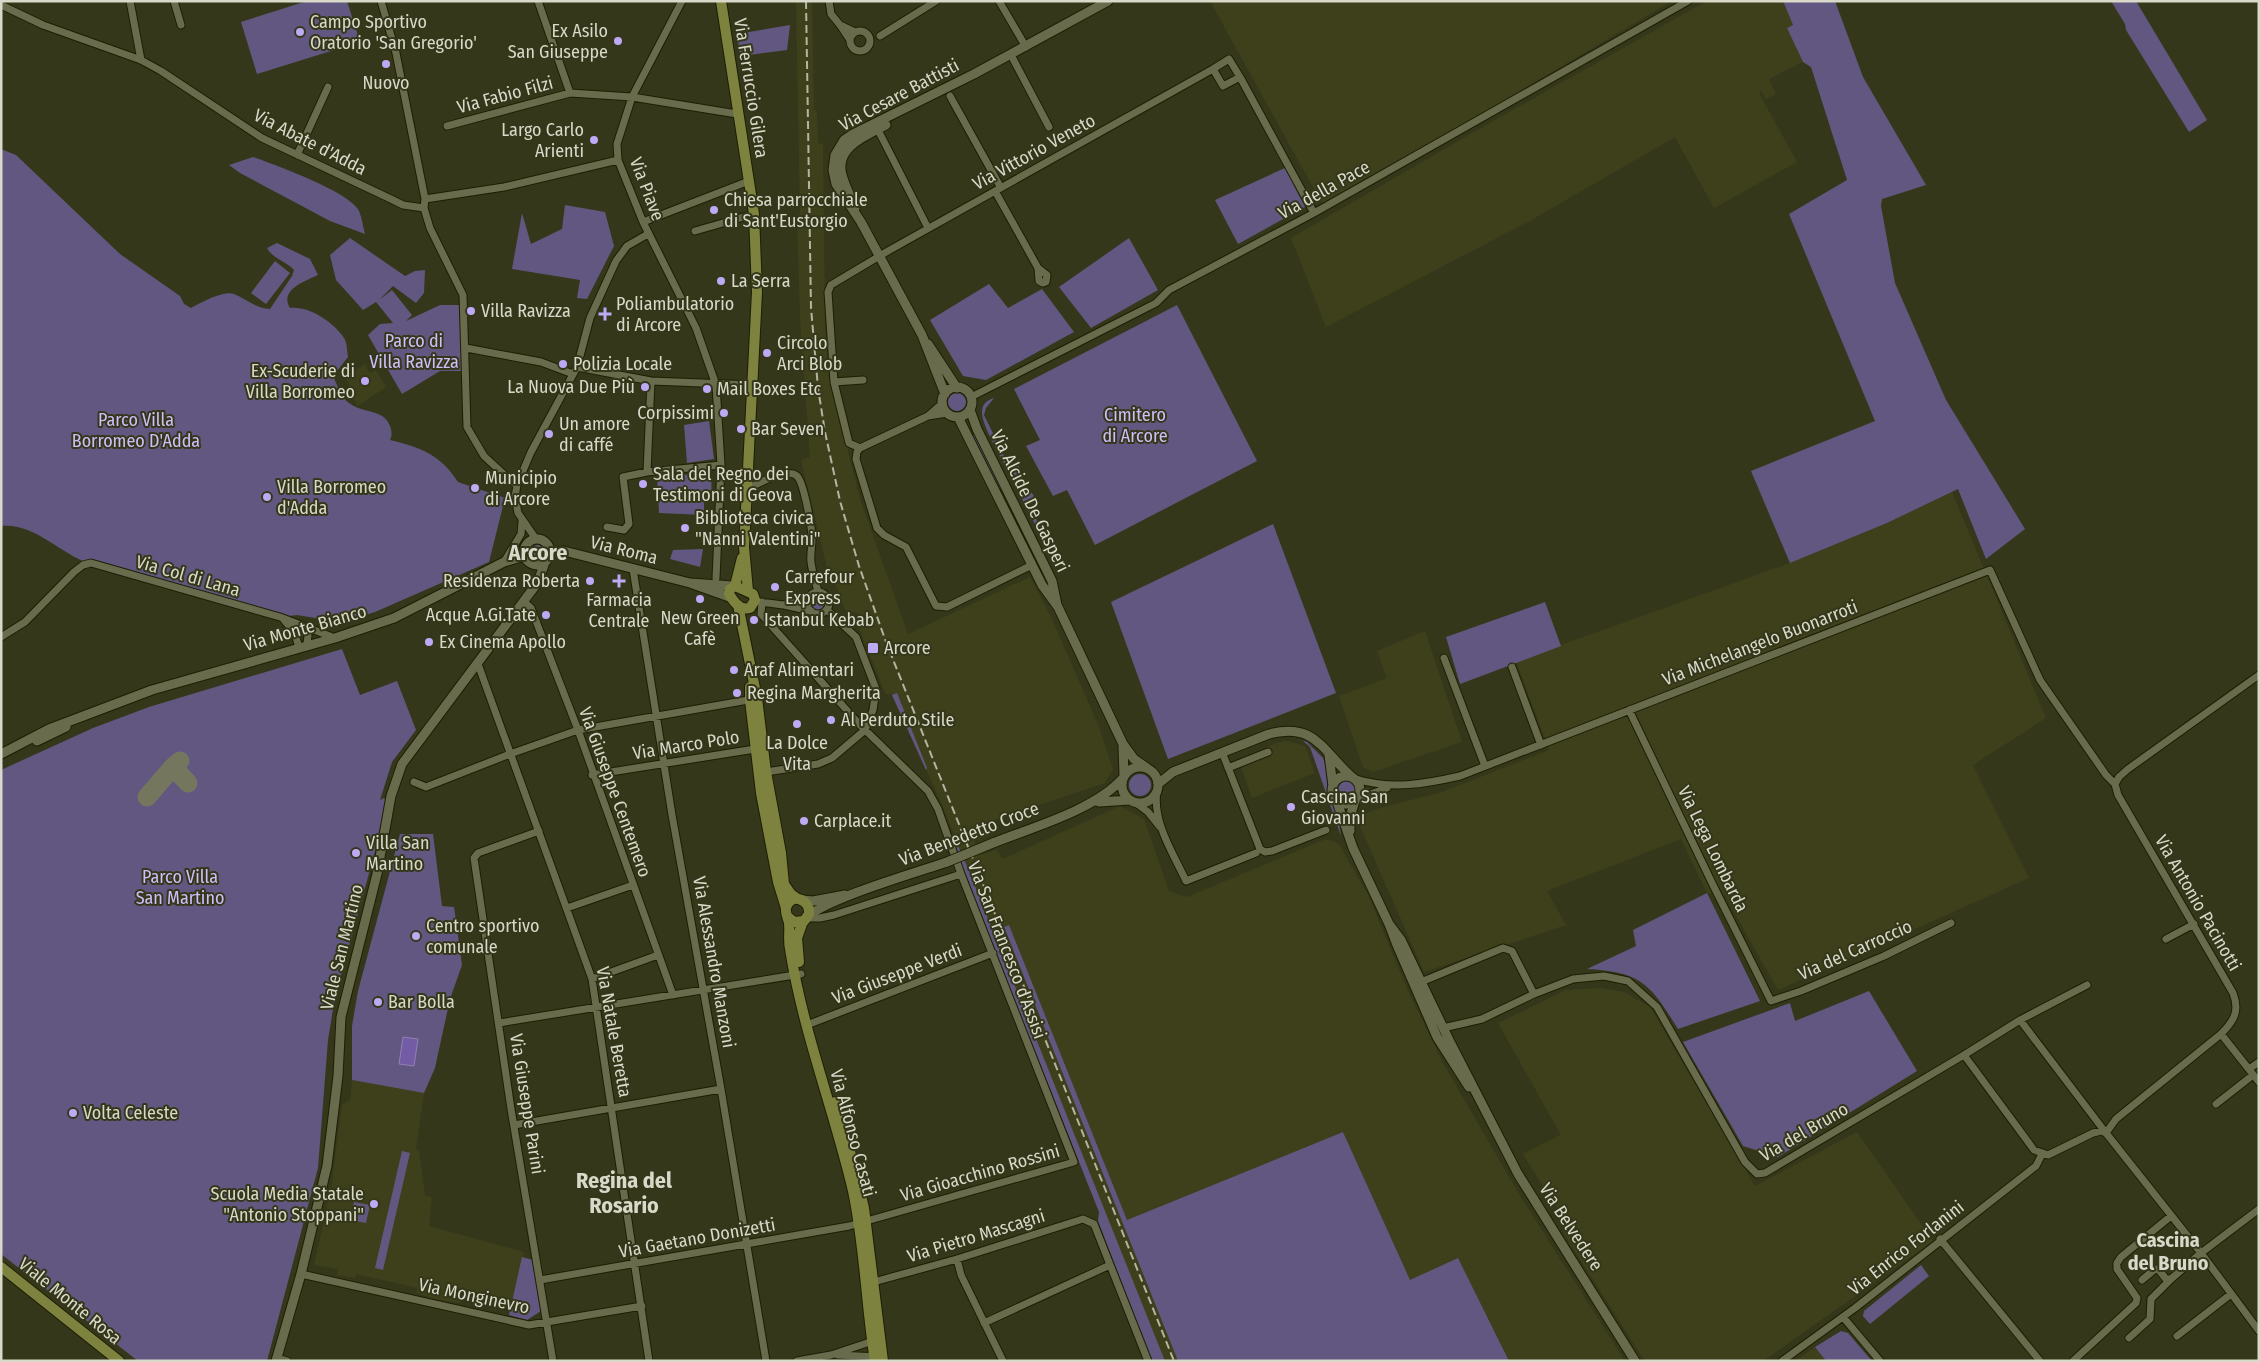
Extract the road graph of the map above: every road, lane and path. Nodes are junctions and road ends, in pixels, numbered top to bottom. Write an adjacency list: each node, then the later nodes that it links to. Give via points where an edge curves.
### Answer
1 (130, 1): 20 (street)
2 (174, 1): 13 (street)
3 (380, 1): 35 (street, via 396,53)
4 (538, 1): 24 (street)
5 (682, 1): 26 (street, Via Piave)
6 (721, 1): 27 (main road, Via Ferruccio Gilera)
7 (829, 1): 14 (street, via 831,14)
8 (936, 1): 17 (street)
9 (999, 1): 18 (street)
10 (1108, 1): 18 (street, Via Cesare Battisti)
11 (1688, 1): 37 (street, Via della Pace)
12 (1, 5): 20 (street, Via Abate d'Adda, via 42,25)
13 (181, 25)
14 (840, 25): 15 (street); 16 (street)
15 (855, 32): 16 (street); 17 (street, via 864,31)
16 (850, 40): 17 (street, via 851,46 859,51 866,49)
17 (869, 40)
18 (1026, 47): 19 (street, Via Cesare Battisti)
19 (1011, 55): 29 (street, Via Cesare Battisti); 30 (street)
20 (141, 60): 31 (street, Via Abate d'Adda, via 262,138)
21 (1213, 69): 22 (street, via 1223,86); 22 (street, Via Vittorio Veneto, via 1229,59); 34 (street, Via Vittorio Veneto)
22 (1240, 77): 37 (street)
23 (328, 87): 31 (street)
24 (570, 93): 26 (street, Via Fabio Filzi); 28 (street, Via Fabio Filzi)
25 (950, 96): 34 (street)
26 (632, 97): 27 (street, Via Fabio Filzi); 32 (street, Via Piave, via 617,144)
27 (737, 114): 33 (main road, Via Ferruccio Gilera)
28 (447, 126)
29 (876, 126): 40 (street); 43 (street, Via Cesare Battisti, via 853,134 833,165 835,180)
30 (1049, 127)
31 (298, 156): 36 (street, Via Abate d'Adda, via 403,205)
32 (618, 160): 35 (street, via 504,187); 39 (street, Via Piave)
33 (749, 180): 38 (main road); 39 (street)
34 (998, 190): 40 (street, Via Vittorio Veneto); 44 (street)
35 (425, 199): 36 (street)
36 (424, 208): 46 (street, via 430,228 463,295)
37 (1314, 213): 55 (street, Via della Pace, via 1169,290 1156,303)
38 (754, 214): 41 (street); 52 (main road, via 757,292)
39 (643, 222): 42 (street, Via Piave)
40 (928, 228): 43 (street, Via Vittorio Veneto)
41 (695, 231)
42 (648, 234): 47 (street, via 627,246 616,261 590,318); 51 (street, Via Piave, via 696,328)
43 (879, 256): 45 (street); 50 (street, via 829,287)
44 (1038, 268)
45 (922, 335): 53 (street); 54 (street)
46 (466, 348): 47 (street); 64 (street, via 467,426 484,456)
47 (575, 370): 49 (street); 64 (street)
48 (863, 380): 50 (street)
49 (652, 381): 51 (street); 63 (street)
50 (834, 382): 61 (street, via 849,443)
51 (716, 385): 52 (street); 62 (street, Via Piave)
52 (753, 385): 65 (main road)
53 (957, 388): 54 (street); 55 (street, via 965,390)
54 (946, 394): 56 (street)
55 (971, 397): 57 (street)
56 (942, 403): 58 (street); 59 (street)
57 (970, 410): 60 (street); 88 (street, Via Alcide De Gasperi, via 1047,571)
58 (947, 413): 59 (street); 60 (street)
59 (928, 416): 61 (street)
60 (958, 417): 75 (street, Via Alcide De Gasperi)
61 (860, 448): 75 (street, via 856,459 877,528 906,547 936,606 947,607)
62 (721, 465): 63 (street); 78 (street, Via Piave)
63 (647, 472): 67 (street, via 623,477 628,524 624,530)
64 (517, 484): 66 (street, via 515,506)
65 (747, 490): 69 (main road); 83 (street, via 782,474 797,476 802,485 812,537 811,561)
66 (522, 521): 68 (street); 72 (street, via 521,534)
67 (607, 527)
68 (536, 539): 70 (street, via 546,542); 71 (street, via 526,546)
69 (744, 547): 81 (main road); 82 (main road)
70 (550, 552): 73 (street); 76 (street, Via Roma, via 564,551)
71 (525, 556): 72 (street, Via Monte Bianco); 74 (street)
72 (504, 562): 94 (street, Via Monte Bianco, via 394,618)
73 (546, 562): 74 (street); 79 (street, Viale San Martino)
74 (534, 564): 79 (street)
75 (1032, 566): 88 (street, Via Alcide De Gasperi)
76 (633, 569): 80 (street, Via Roma); 102 (street, Via Alessandro Manzoni)
77 (1990, 570): 101 (street, Via Michelangelo Buonarroti); 123 (street, Via Antonio Pacinotti, via 2040,680)
78 (716, 578)
79 (538, 582): 85 (street, Viale San Martino)
80 (690, 583): 81 (street); 86 (street)
81 (734, 586): 82 (main road); 86 (main road, via 729,592)
82 (748, 591): 86 (main road, via 753,594)
83 (818, 592): 84 (street); 89 (street, via 827,598)
84 (808, 598): 87 (street); 90 (street)
85 (524, 602): 97 (street, Viale San Martino); 103 (street, Via Giuseppe Centemero, via 531,608)
86 (747, 603): 87 (street); 100 (main road, Via Alfonso Casati); 104 (street, Via San Francesco d'Assisi, via 761,614)
87 (783, 605): 90 (street)
88 (1058, 607): 105 (street, Via Alcide De Gasperi)
89 (827, 610): 90 (street, via 821,614); 104 (street, via 856,637 876,689 874,710)
90 (811, 611)
91 (280, 617): 92 (street, Via Col di Lana); 93 (street, Via Col di Lana, via 88,563 74,572 25,622); 95 (street)
92 (305, 627): 94 (street, Via Col di Lana); 95 (street, via 309,639)
93 (1, 637)
94 (335, 638): 95 (street, Via Monte Bianco)
95 (303, 646): 110 (street, Via Monte Bianco, via 152,690)
96 (1444, 658): 114 (street)
97 (478, 664): 111 (street, Via Natale Beretta); 188 (street, Viale San Martino, via 402,764 395,780 377,874 344,997 327,1166)
98 (1512, 668): 106 (street)
99 (2259, 675): 123 (street, via 2128,769)
100 (753, 699): 102 (street); 107 (main road, Via Alfonso Casati); 117 (main road, Via Alfonso Casati)
101 (1629, 710): 106 (street, Via Michelangelo Buonarroti); 158 (street, Via Lega Lombarda)
102 (656, 716): 103 (street); 113 (street, Via Alessandro Manzoni)
103 (578, 730): 111 (street); 119 (street, Via Giuseppe Centemero)
104 (865, 730): 117 (street, via 832,758 818,764); 136 (street, Via San Francesco d'Assisi, via 928,791 947,829)
105 (1122, 744): 116 (street, Via Alcide De Gasperi); 120 (street, Via Alcide De Gasperi)
106 (1541, 745): 114 (street, Via Michelangelo Buonarroti)
107 (755, 749): 113 (street, Via Marco Polo); 141 (main road, Via Alfonso Casati, via 778,882)
108 (1222, 752): 112 (street, via 1282,730 1310,735); 115 (street); 118 (street)
109 (1268, 752): 115 (street)
110 (1, 754)
111 (510, 754): 122 (street, via 426,787); 133 (street, Via Natale Beretta)
112 (1329, 755): 121 (street); 124 (street)
113 (665, 764): 119 (street, Via Marco Polo); 154 (street, Via Alessandro Manzoni)
114 (1485, 766): 125 (street, Via Michelangelo Buonarroti, via 1460,776)
115 (1228, 768): 132 (street, via 1260,849 1272,851)
116 (1148, 769): 118 (street); 120 (street, via 1131,769); 126 (street, via 1155,774)
117 (766, 772): 139 (main road, Via Alfonso Casati, via 784,884 790,894)
118 (1173, 772): 126 (street)
119 (592, 775): 137 (street, Via Giuseppe Centemero)
120 (1124, 777): 129 (street, Via Benedetto Croce); 130 (street, via 1123,793)
121 (1354, 778): 124 (street, via 1341,777); 125 (street, Via Michelangelo Buonarroti, via 1381,786); 128 (street, via 1360,789)
122 (414, 782)
123 (2115, 784): 145 (street, Via Antonio Pacinotti, via 2118,795)
124 (1333, 786): 127 (street)
125 (1394, 786): 128 (street, Via Michelangelo Buonarroti)
126 (1158, 787): 130 (street, via 1148,802); 131 (street, via 1156,799)
127 (1336, 799): 128 (street, via 1346,804); 134 (street, Via Belvedere)
128 (1356, 800): 134 (street, Via Belvedere, via 1350,821)
129 (1096, 802): 130 (street, Via Benedetto Croce); 138 (street, Via Benedetto Croce, bridge, via 947,862)
130 (1133, 802): 131 (street, via 1148,812)
131 (1161, 827): 135 (street, via 1186,881)
132 (1326, 830)
133 (539, 831): 140 (street, Via Natale Beretta); 161 (street, Via Giuseppe Parini, via 478,853 474,858)
134 (1350, 838): 144 (street, Via Belvedere)
135 (1256, 853)
136 (960, 874): 142 (street, via 834,915); 147 (street, Via San Francesco d'Assisi)
137 (633, 885): 140 (street); 148 (street, Via Giuseppe Centemero)
138 (853, 894): 139 (street, Via Benedetto Croce, via 813,901); 142 (street, Via Benedetto Croce, via 815,911)
139 (800, 899): 141 (main road, via 790,902); 142 (main road, via 809,908)
140 (567, 908): 151 (street, Via Natale Beretta)
141 (787, 912): 142 (main road, via 795,922); 150 (main road, Via Alfonso Casati, via 789,945)
142 (805, 920): 150 (main road, Via Alfonso Casati, via 798,930 796,942)
143 (1951, 923): 158 (street, Via del Carroccio, via 1874,960)
144 (1389, 924): 149 (street, Via Belvedere); 152 (street, Via Belvedere, via 1401,940)
145 (2194, 924): 146 (street); 164 (street, Via Antonio Pacinotti, via 2236,1002 2234,1018)
146 (2166, 939)
147 (993, 953): 162 (street, Via Giuseppe Verdi); 177 (street, Via San Francesco d'Assisi)
148 (658, 955): 151 (street); 156 (street, Via Giuseppe Centemero)
149 (1407, 968): 152 (street, Via Belvedere); 157 (street, Via Belvedere)
150 (798, 974): 154 (street); 162 (main road, Via Alfonso Casati); 180 (main road, Via Alfonso Casati, via 813,1050)
151 (592, 979): 159 (street, Via Natale Beretta)
152 (1422, 982): 155 (street, via 1503,948 1512,951); 163 (street, Via Belvedere)
153 (2087, 984): 160 (street)
154 (704, 990): 156 (street); 170 (street, Via Alessandro Manzoni)
155 (1534, 994): 163 (street, Via del Bruno, via 1482,1019); 165 (street, Via del Bruno, via 1573,979 1599,976 1624,979 1642,993 1657,1007 1745,1162 1757,1174 1766,1173)
156 (673, 995): 159 (street)
157 (1421, 999): 163 (street, via 1437,1025); 167 (street, Via Belvedere)
158 (1771, 1001)
159 (598, 1007): 161 (street); 173 (street, Via Natale Beretta)
160 (2020, 1020): 165 (street); 175 (street)
161 (499, 1023): 174 (street, Via Giuseppe Parini)
162 (812, 1023): 180 (main road, Via Alfonso Casati, via 848,1143)
163 (1443, 1028): 167 (street, via 1441,1035); 172 (street, Via Belvedere)
164 (2221, 1034): 168 (street); 175 (street, Via Antonio Pacinotti, via 2116,1119)
165 (1964, 1055): 176 (street, via 2034,1150)
166 (2259, 1062): 168 (street)
167 (1454, 1066): 172 (street, Via Belvedere)
168 (2251, 1072): 169 (street); 171 (street)
169 (2259, 1082)
170 (721, 1089): 173 (street); 182 (street, Via Alessandro Manzoni)
171 (2216, 1104)
172 (1483, 1108): 213 (street, Via Belvedere, via 1525,1185)
173 (613, 1109): 174 (street); 185 (street, Via Natale Beretta)
174 (514, 1125): 189 (street, Via Giuseppe Parini)
175 (2106, 1133): 176 (street, via 2093,1133 2048,1155); 179 (street)
176 (2042, 1154): 181 (street, Via Enrico Forlanini, via 2036,1166)
177 (1074, 1162): 180 (street, Via Gioacchino Rossini)
178 (2259, 1209): 183 (street)
179 (2171, 1216): 183 (street); 217 (street, via 2116,1263 2137,1298 2136,1303)
180 (861, 1222): 182 (street, Via Gaetano Donizetti); 192 (main road, Via Alfonso Casati)
181 (1940, 1239): 195 (street, Via Enrico Forlanini); 216 (street)
182 (746, 1245): 185 (street, Via Gaetano Donizetti); 209 (street, Via Alessandro Manzoni)
183 (2201, 1253): 191 (street); 193 (street)
184 (957, 1259): 186 (street, Via Pietro Mascagni, via 1083,1218 1094,1224); 192 (street, Via Pietro Mascagni); 197 (street)
185 (636, 1263): 189 (street, Via Gaetano Donizetti); 194 (street, Via Natale Beretta)
186 (1110, 1265): 197 (street); 212 (street)
187 (1, 1267): 205 (main road, Viale Monte Rosa)
188 (301, 1274): 196 (street, Via Monginevro, via 530,1326); 203 (street, Viale San Martino)
189 (540, 1280): 196 (street, Via Giuseppe Parini)
190 (2142, 1280): 191 (street, via 2155,1270)
191 (2170, 1280): 200 (street, via 2151,1299 2150,1319)
192 (869, 1283): 201 (main road, Via Alfonso Casati)
193 (2231, 1294): 198 (street); 199 (street)
194 (642, 1306): 196 (street, Via Monginevro); 208 (street, Via Natale Beretta)
195 (1842, 1317): 214 (street, Via Enrico Forlanini); 215 (street)
196 (547, 1321): 207 (street, Via Giuseppe Parini)
197 (984, 1323): 211 (street)
198 (2259, 1331)
199 (2177, 1336)
200 (2129, 1338)
201 (876, 1341): 202 (street); 204 (main road, Via Alfonso Casati)
202 (831, 1355): 204 (street); 210 (street)
203 (276, 1359): 206 (street)
204 (879, 1359)
205 (119, 1361)
206 (287, 1361)
207 (554, 1361)
208 (649, 1361)
209 (766, 1361)
210 (797, 1361)
211 (1003, 1361)
212 (1148, 1361)
213 (1636, 1361)
214 (1782, 1361)
215 (1880, 1361)
216 (2040, 1361)
217 (2073, 1361)

